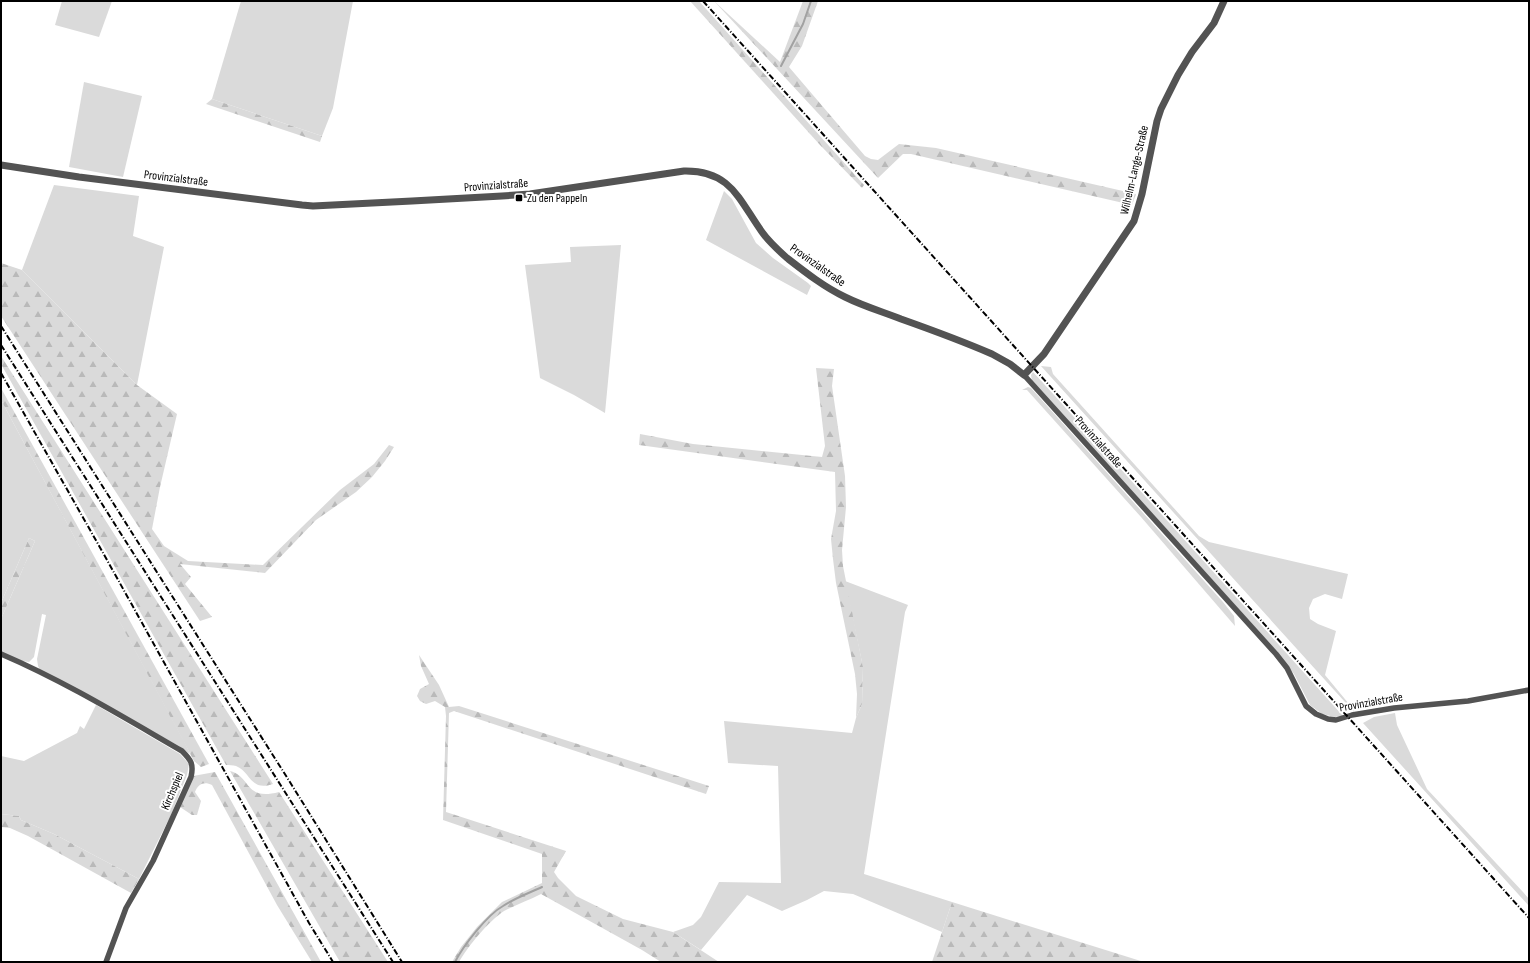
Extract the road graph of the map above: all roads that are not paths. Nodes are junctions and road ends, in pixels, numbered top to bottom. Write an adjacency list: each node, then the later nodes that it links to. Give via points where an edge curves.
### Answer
1 (1224, 1): 3 (street, Wilhelm-Lange-Straße, via 1214,23 1178,74 1161,109 1134,221 1044,354)
2 (1, 165): 3 (street, Provinzialstraße, via 313,206 530,194 684,171 701,172 734,190 772,244 827,287 857,302 992,354)
3 (1024, 375): 5 (street, Provinzialstraße, via 1276,654 1287,668 1306,706 1316,714 1336,720 1394,708 1487,698)
4 (1, 654): 6 (street, Kirchspiel, via 34,668 92,699 182,751 191,760 191,777 153,860 126,908)
5 (1529, 690)
6 (106, 962)

